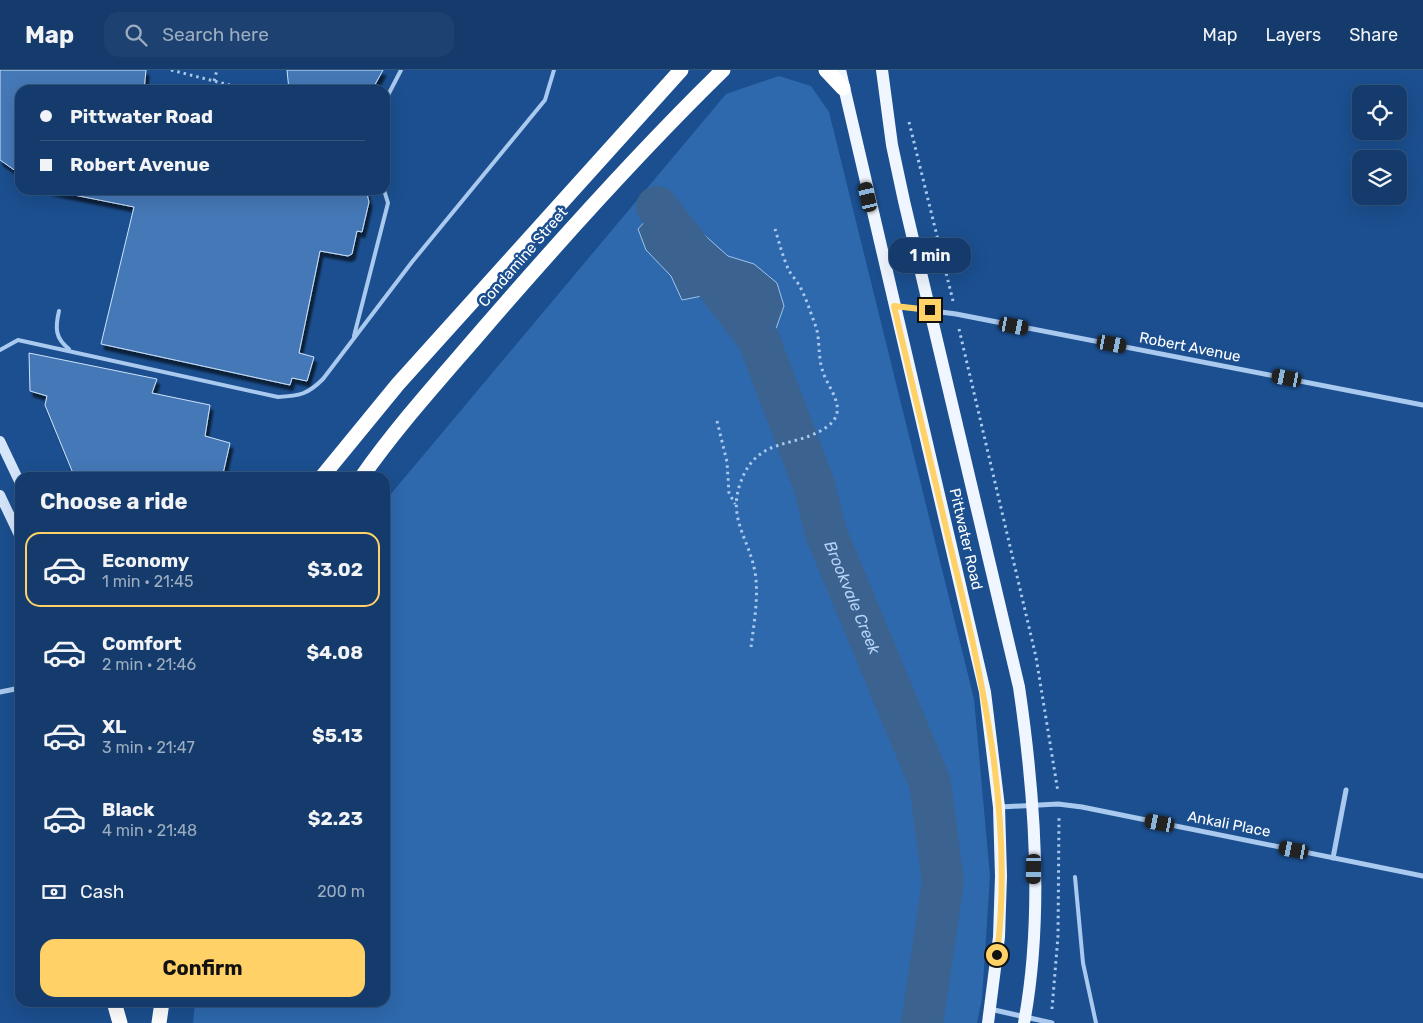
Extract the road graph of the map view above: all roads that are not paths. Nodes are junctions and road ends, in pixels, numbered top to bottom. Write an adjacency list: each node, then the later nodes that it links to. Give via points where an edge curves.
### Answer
1 (401, 70): 9 (lane)
2 (554, 70): 14 (lane, via 545,100)
3 (681, 70): 20 (highway, Condamine Street, via 398,384)
4 (723, 70): 21 (highway, Condamine Street, via 658,133 559,241 405,420)
5 (826, 70): 8 (highway)
6 (840, 70): 8 (main road, Pittwater Road)
7 (882, 70): 12 (main road, Pittwater Road, via 892,145)
8 (843, 88): 11 (main road, Pittwater Road)
9 (390, 91)
10 (386, 195): 14 (lane, via 388,203)
11 (894, 306): 12 (street, Robert Avenue); 28 (main road, Pittwater Road, via 985,692)
12 (930, 310): 17 (street, Robert Avenue); 27 (main road, Pittwater Road, via 1019,687)
13 (59, 311): 16 (lane, via 56,333)
14 (353, 338): 16 (lane, via 324,379 310,391 287,396)
15 (0, 350): 16 (lane, via 18,340)
16 (70, 351)
17 (1423, 405)
18 (0, 441): 19 (street)
19 (15, 472)
20 (326, 472)
21 (366, 472)
22 (0, 495): 23 (street)
23 (15, 526)
24 (15, 689): 25 (street)
25 (0, 692)
26 (1346, 790): 29 (street)
27 (1033, 806): 28 (street, Ankali Place); 29 (street, Ankali Place, via 1058,804 1082,808); 36 (main road, Pittwater Road, via 1034,922)
28 (998, 808): 35 (main road, Pittwater Road, via 1000,937)
29 (1333, 858): 30 (street, Ankali Place)
30 (1423, 876)
31 (1075, 877): 41 (lane, via 1083,963)
32 (116, 1007): 37 (highway)
33 (123, 1007): 37 (highway)
34 (161, 1007): 38 (highway)
35 (990, 1010): 36 (street); 39 (main road, Pittwater Road)
36 (1025, 1020): 40 (street)
37 (121, 1023)
38 (159, 1023)
39 (988, 1023)
40 (1051, 1023)
41 (1096, 1023)

